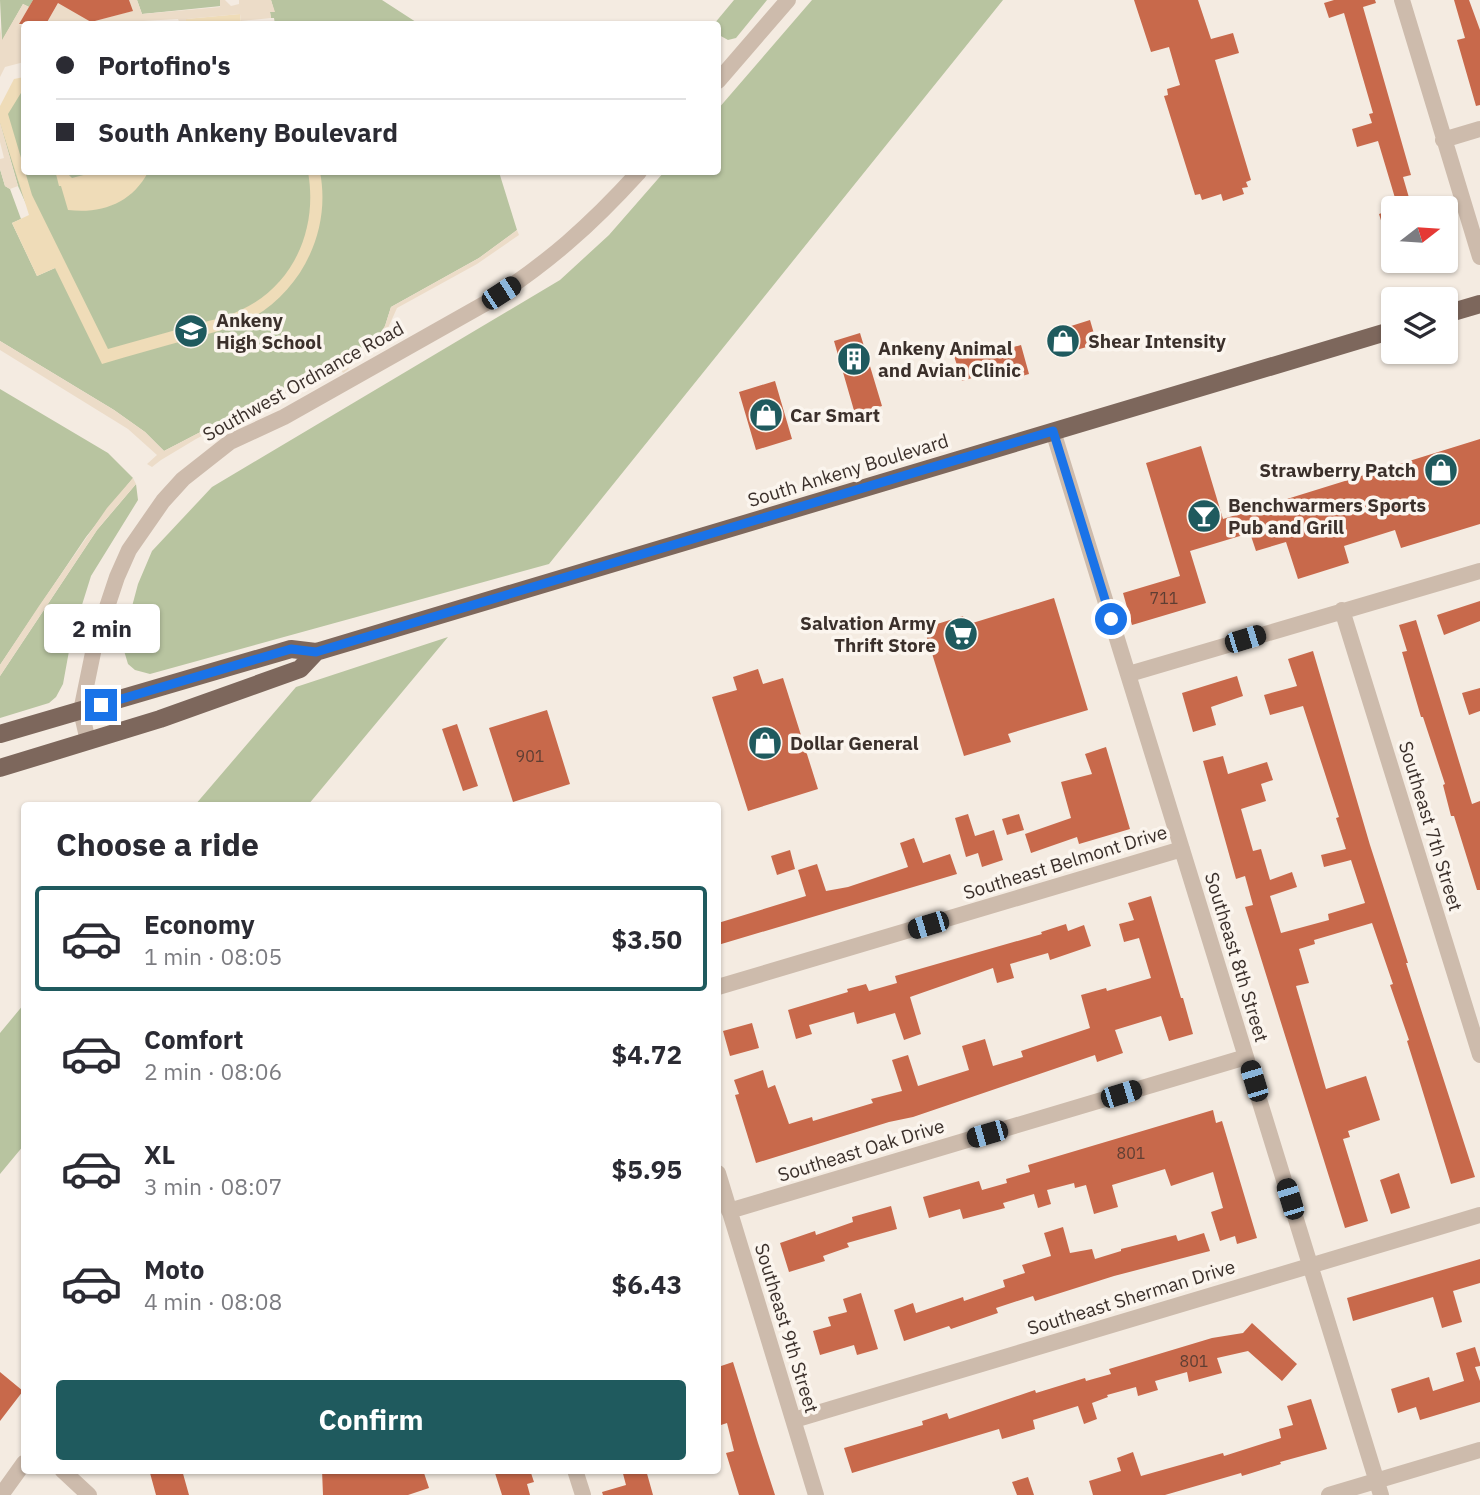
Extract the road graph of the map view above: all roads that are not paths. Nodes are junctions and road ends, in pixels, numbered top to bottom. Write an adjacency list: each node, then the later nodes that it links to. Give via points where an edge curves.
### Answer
1 (788, 0): 3 (street)
2 (1402, 0): 5 (street)
3 (721, 78)
4 (1480, 129): 5 (street)
5 (1443, 140): 7 (street)
6 (636, 175): 16 (street, Southwest Ordnance Road, via 578,235 516,283 284,417 230,442 183,479 145,524 117,577 95,643)
7 (1480, 257)
8 (1480, 304): 9 (main road)
9 (1458, 310)
10 (1381, 334): 11 (main road, South Ankeny Boulevard)
11 (1053, 431): 14 (main road, South Ankeny Boulevard); 15 (street, Southeast 8th Street)
12 (1480, 571): 13 (street)
13 (1342, 610): 15 (street); 22 (street, Southeast 7th Street)
14 (316, 652): 16 (main road, South Ankeny Boulevard, via 291,649); 18 (main road, South Ankeny Boulevard, via 300,669)
15 (1129, 674): 20 (street, Southeast 8th Street)
16 (80, 711): 17 (main road, South Ankeny Boulevard); 18 (street, Southwest Ordnance Road)
17 (0, 734)
18 (88, 741): 19 (main road, South Ankeny Boulevard)
19 (0, 768)
20 (1182, 849): 21 (street, Southeast Belmont Drive); 23 (street, Southeast 8th Street)
21 (721, 986)
22 (1480, 1055)
23 (1246, 1057): 25 (street, Southeast Oak Drive); 27 (street, Southeast 8th Street)
24 (721, 1183): 25 (street, Southeast 9th Street)
25 (729, 1211): 28 (street, Southeast 9th Street)
26 (1480, 1215): 27 (street, Southeast Sherman Drive)
27 (1310, 1265): 28 (street, Southeast Sherman Drive); 33 (street, Southeast 8th Street)
28 (794, 1420): 37 (street, Southeast 9th Street)
29 (1480, 1450): 33 (street)
30 (21, 1467): 34 (street)
31 (66, 1474): 35 (street)
32 (576, 1474): 36 (street)
33 (1379, 1488): 38 (street)
34 (1, 1495)
35 (89, 1495)
36 (583, 1495)
37 (816, 1495)
38 (1329, 1495)

